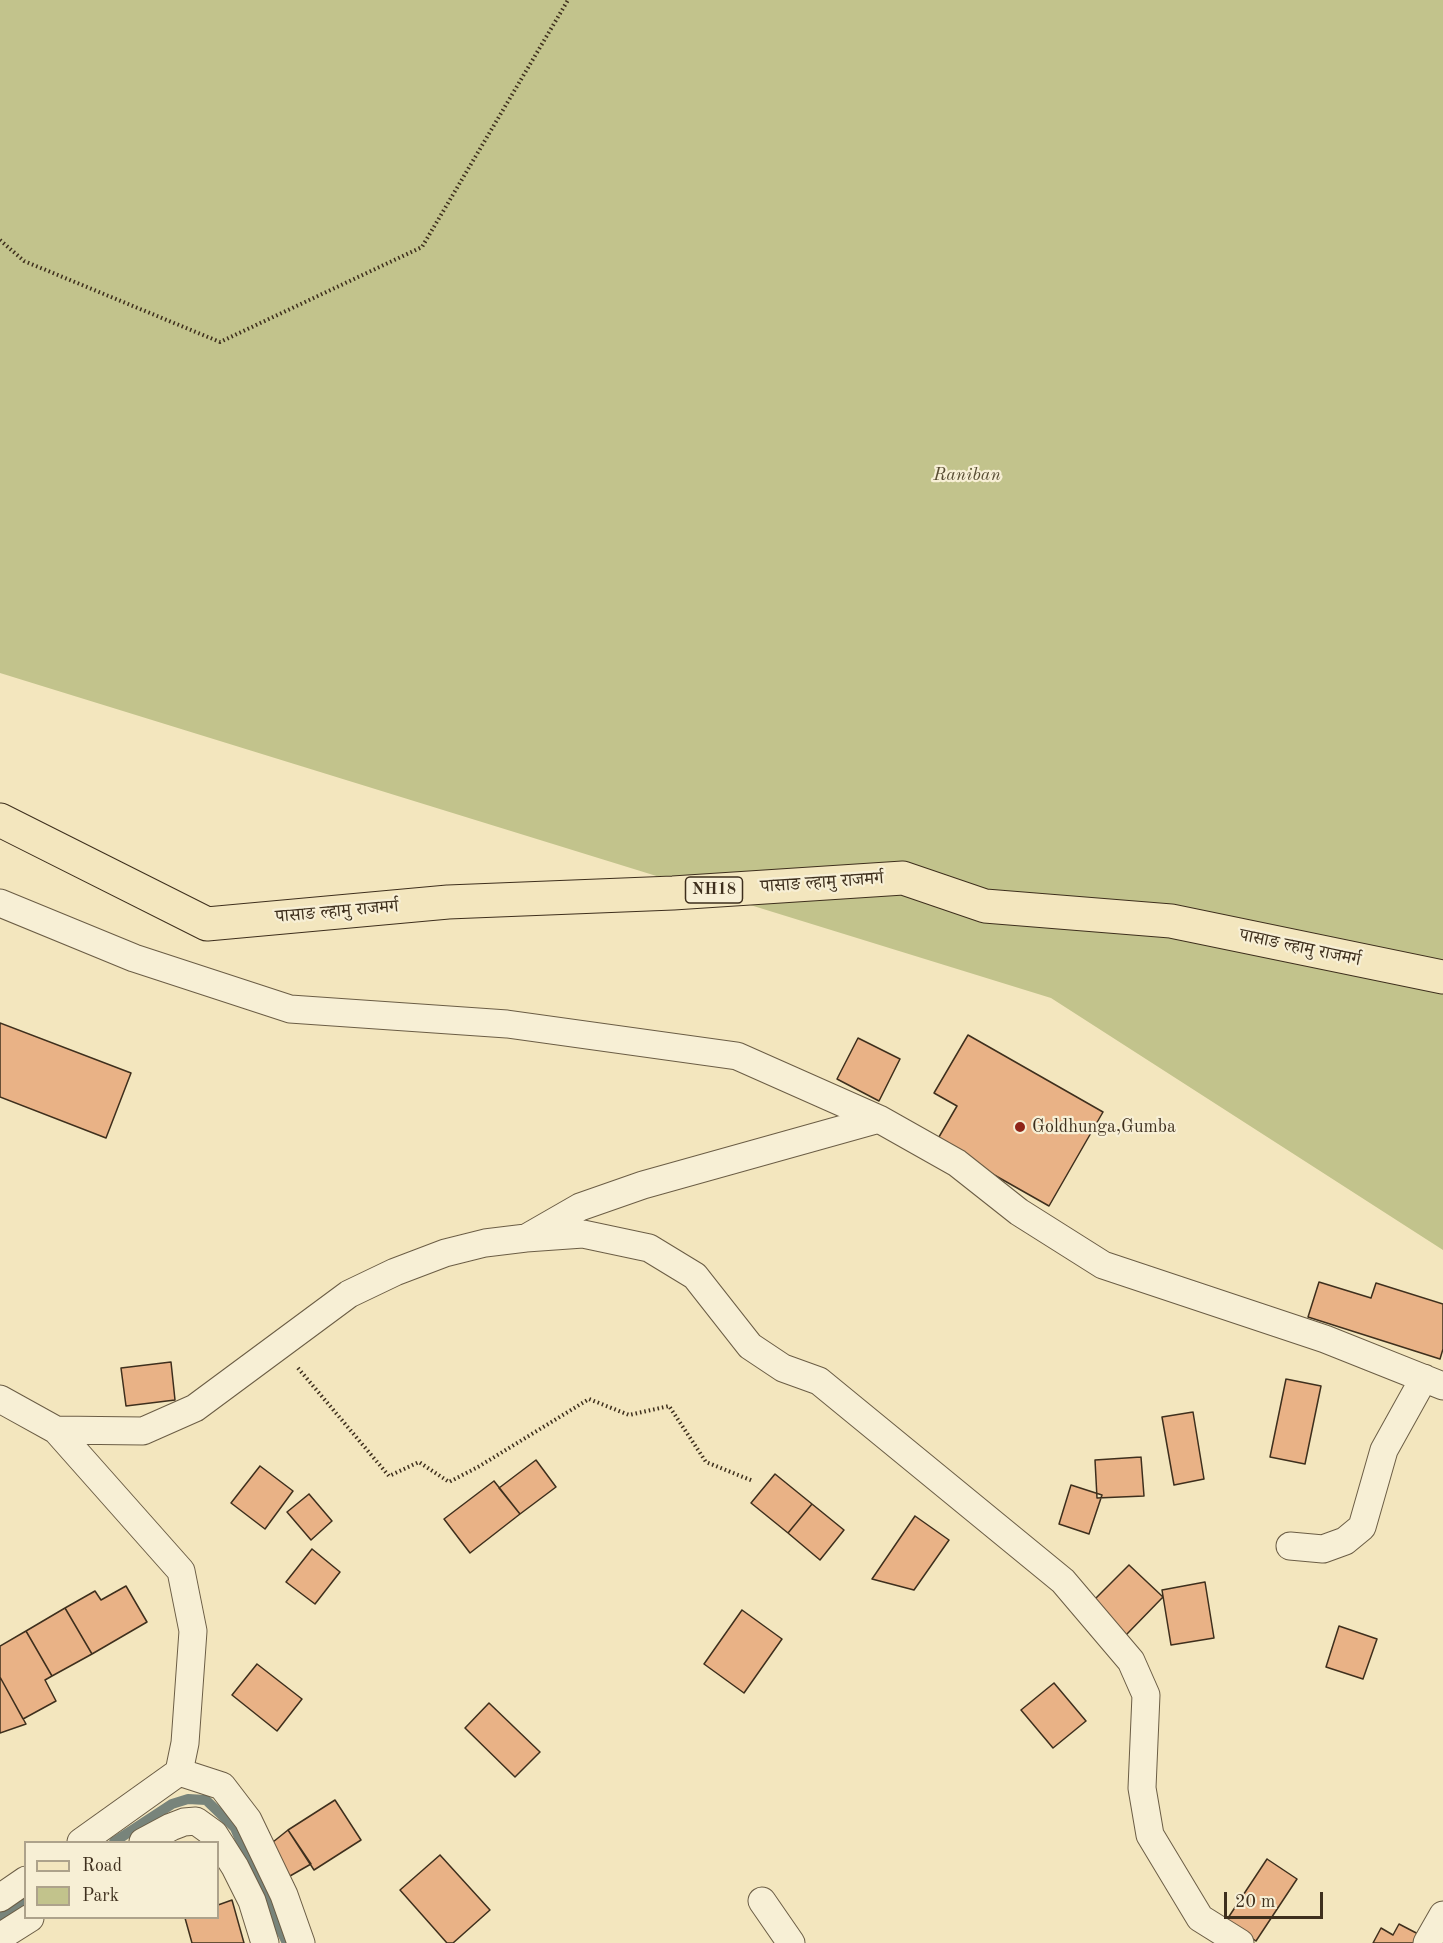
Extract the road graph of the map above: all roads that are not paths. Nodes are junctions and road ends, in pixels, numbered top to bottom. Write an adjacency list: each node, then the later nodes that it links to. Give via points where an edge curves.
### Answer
1 (0, 820): 3 (main road, पासाङ ल्हामु राजमर्ग / NH18, via 207,924 448,902 903,878 986,906 1172,921)
2 (0, 903): 4 (street, via 135,958 290,1009 507,1024 737,1056)
3 (1443, 977)
4 (879, 1119): 5 (street, via 633,1189 580,1207); 6 (street, via 957,1163 1019,1212 1103,1265 1325,1339)
5 (526, 1238): 8 (street, via 445,1253 350,1294 195,1408 143,1431); 24 (street, via 583,1234 649,1248 695,1276 750,1346 783,1368 819,1381 1063,1581 1131,1661 1146,1695 1142,1788 1150,1835 1200,1918)
6 (1433, 1382): 9 (street, via 1384,1450 1362,1527 1345,1541 1323,1549)
7 (0, 1399): 8 (street)
8 (56, 1431): 10 (street, via 181,1571 193,1631 185,1743)
9 (1290, 1546)
10 (179, 1772): 11 (street); 22 (street, via 222,1786 248,1820 284,1895)
11 (82, 1841)
12 (145, 1841): 13 (street, via 171,1827 196,1821)
13 (218, 1841)
14 (219, 1842): 21 (street, via 252,1901)
15 (24, 1881): 16 (street)
16 (0, 1898)
17 (762, 1901): 23 (street)
18 (1443, 1915): 25 (street)
19 (27, 1919): 20 (street)
20 (0, 1937)
21 (265, 1943)
22 (301, 1943)
23 (791, 1943)
24 (1240, 1943)
25 (1427, 1943)

